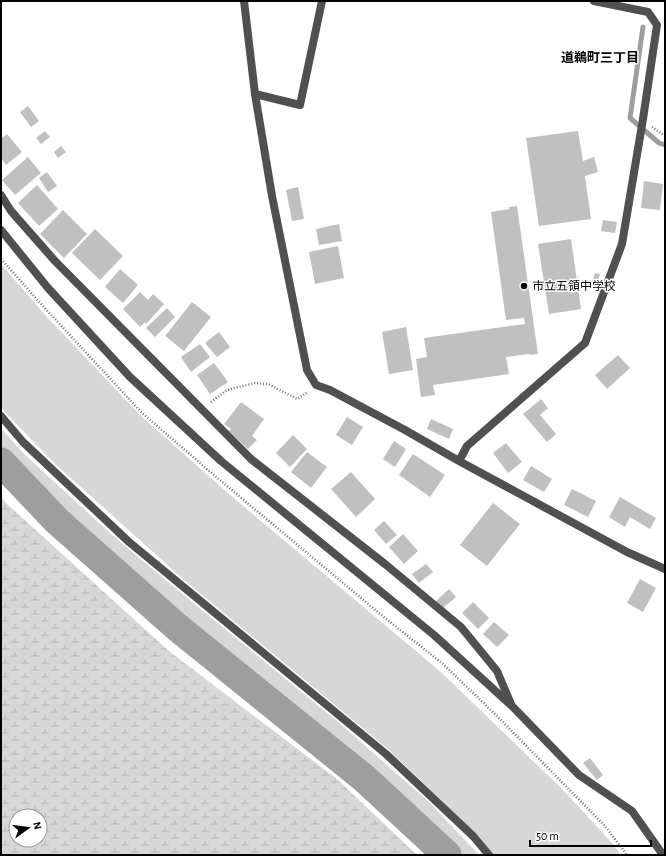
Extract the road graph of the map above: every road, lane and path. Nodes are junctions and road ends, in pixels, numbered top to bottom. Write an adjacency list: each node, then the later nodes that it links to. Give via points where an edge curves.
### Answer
1 (244, 1): 4 (street)
2 (322, 1): 4 (street, via 300,105)
3 (594, 1): 11 (street, via 648,12 657,25 622,244 585,343 467,446)
4 (255, 94): 8 (street, via 272,196 307,370)
5 (1, 195): 9 (street, via 11,211 55,261)
6 (1, 230): 13 (street, via 48,288 130,377 221,461 428,630)
7 (1, 259): 15 (path, via 142,413 443,664 605,826)
8 (316, 385): 9 (path, via 296,399 268,384 255,383 227,390); 11 (street, via 406,430)
9 (202, 410): 13 (street, via 251,459 461,627 497,671)
10 (1, 416): 14 (street, via 23,442 129,542 386,754 473,836)
11 (459, 461): 12 (street, via 627,552)
12 (665, 569)
13 (512, 706): 16 (street, via 579,775 632,811)
14 (489, 855)
15 (627, 855)
16 (663, 855)

